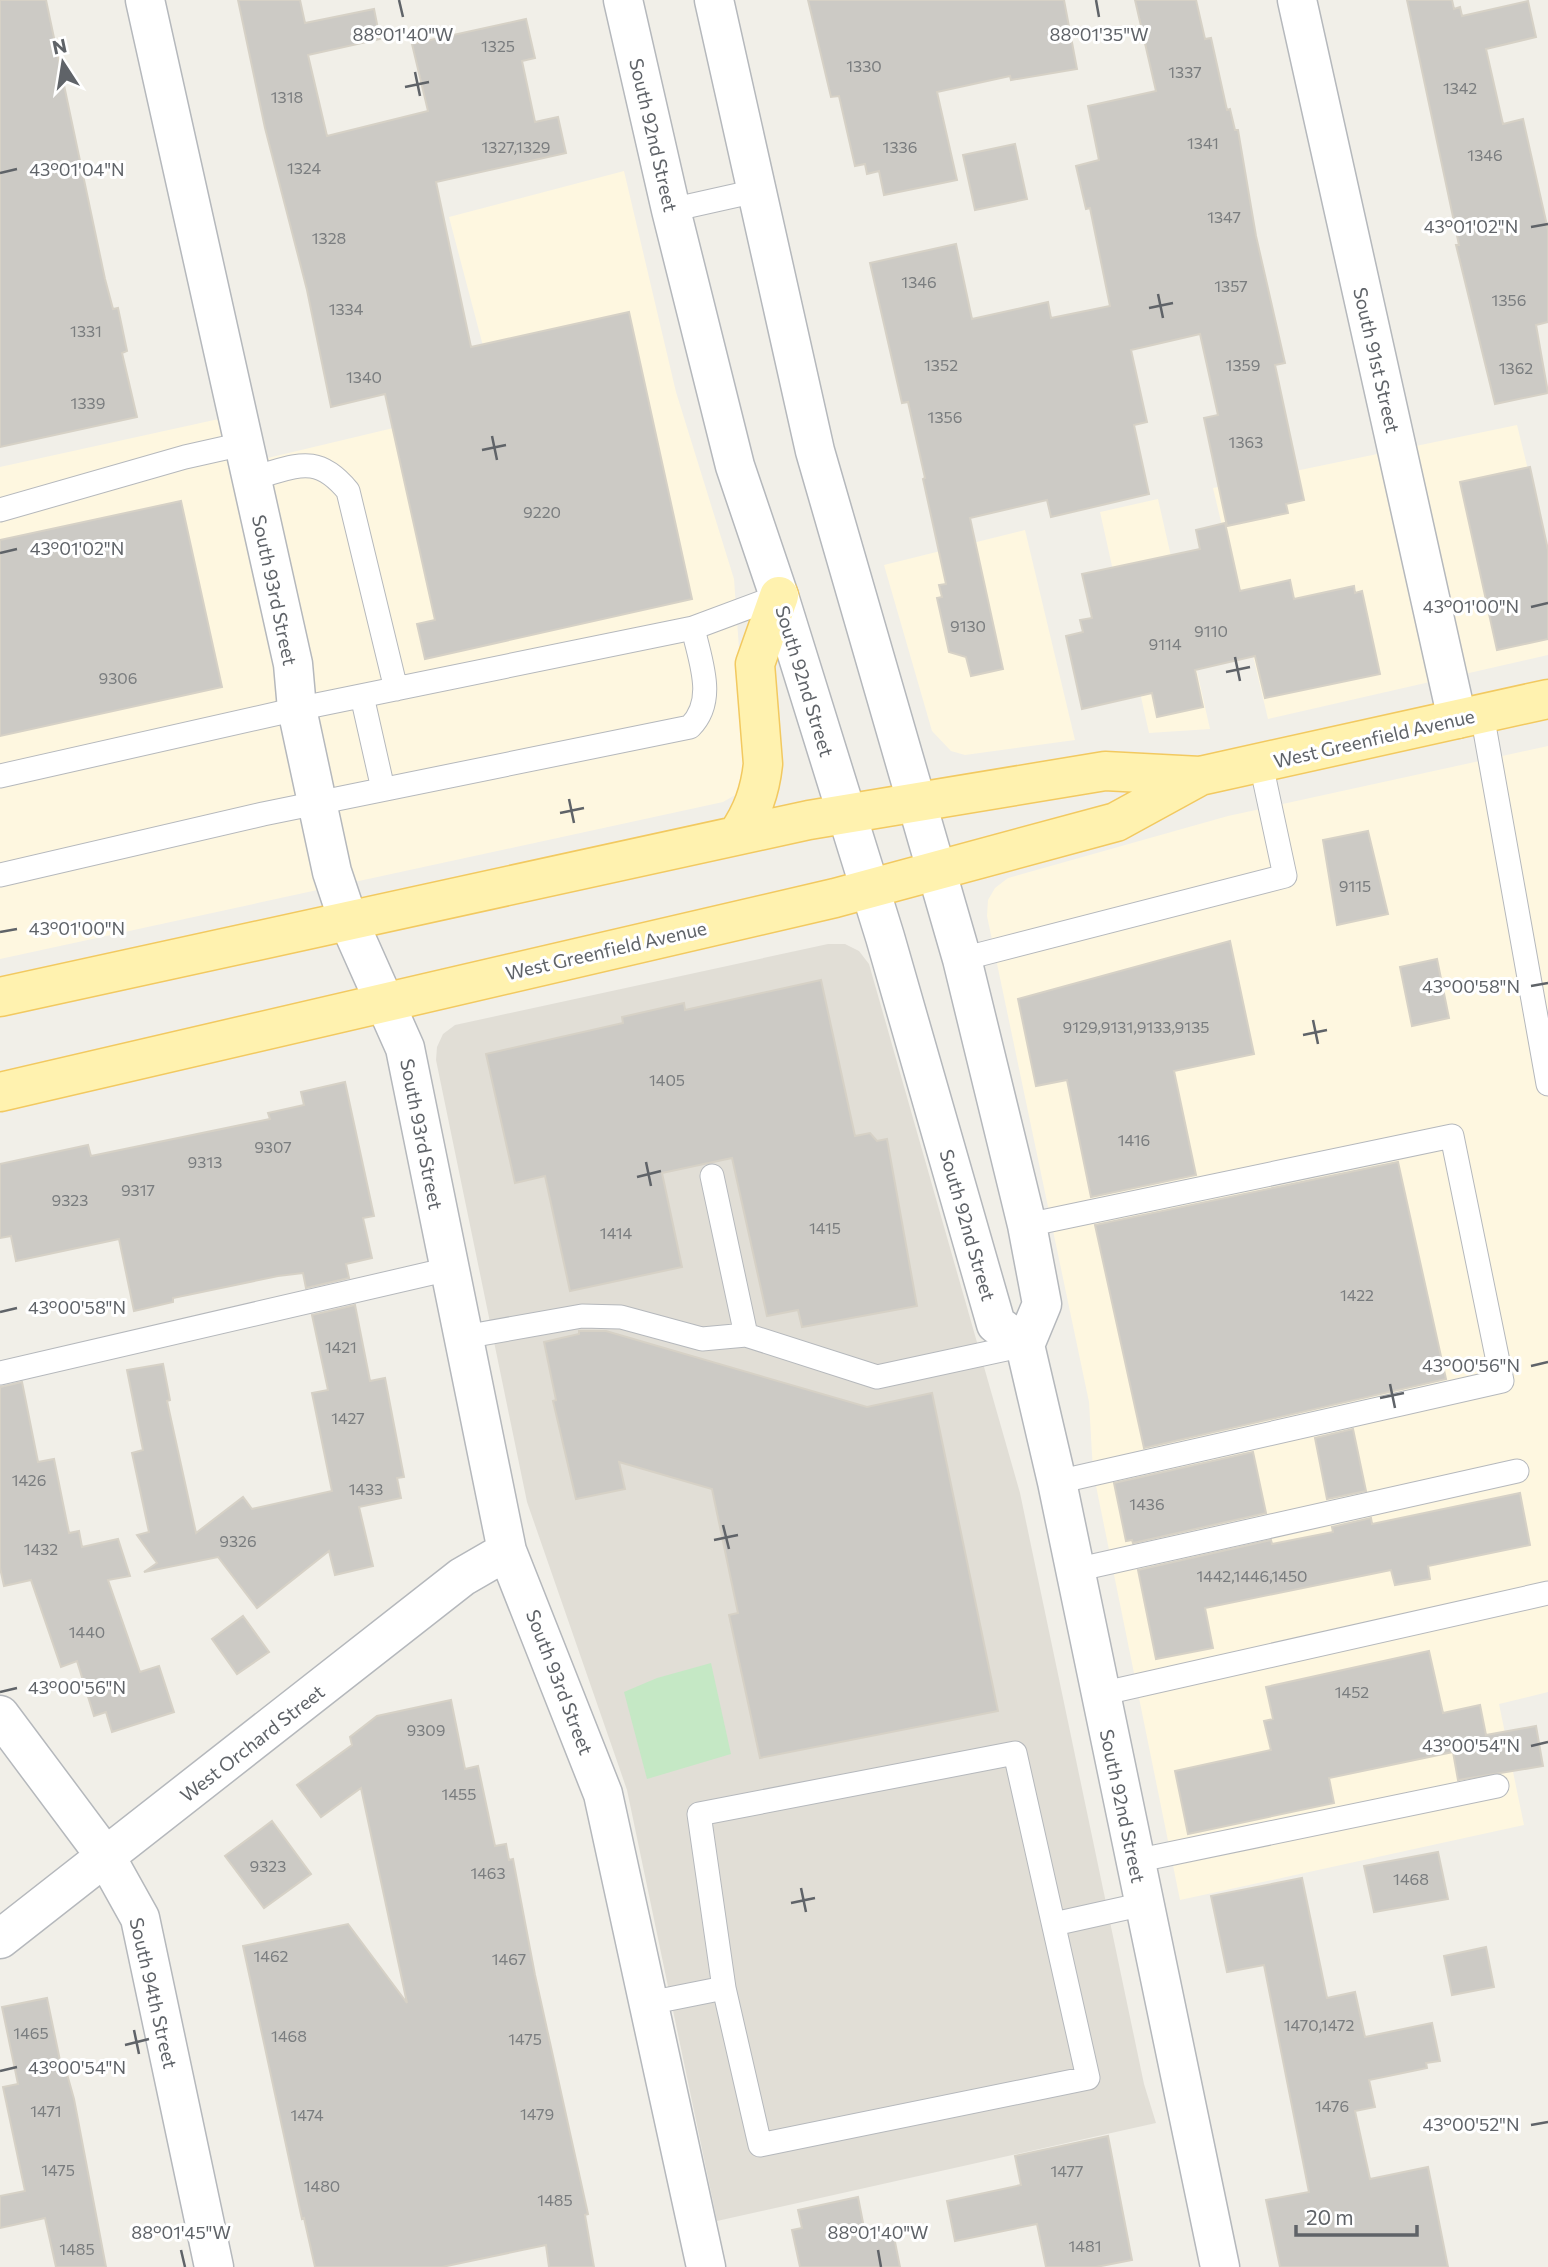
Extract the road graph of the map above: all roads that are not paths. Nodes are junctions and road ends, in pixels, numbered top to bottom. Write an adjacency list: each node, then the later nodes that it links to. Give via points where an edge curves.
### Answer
1 (145, 0): 7 (street, South 93rd Street)
2 (623, 0): 6 (street, South 92nd Street)
3 (714, 0): 5 (street)
4 (1297, 0): 15 (street, South 91st Street)
5 (756, 191): 6 (lane); 20 (street, via 815,451)
6 (671, 210): 9 (street, South 92nd Street, via 736,466)
7 (247, 461): 8 (lane, via 185,457); 11 (lane, via 314,465 331,471 348,491); 14 (street, South 93rd Street, via 293,663)
8 (0, 510)
9 (779, 596): 10 (lane); 22 (street, South 92nd Street); 23 (main road, via 755,664 761,780 752,813)
10 (692, 628): 11 (lane); 19 (lane, via 705,680 705,702 690,727)
11 (396, 689): 12 (lane)
12 (362, 696): 14 (lane); 19 (lane)
13 (1548, 699): 15 (main road, West Greenfield Avenue)
14 (297, 709): 17 (lane); 21 (street, South 93rd Street)
15 (1470, 717): 16 (main road, West Greenfield Avenue); 31 (lane)
16 (1261, 764): 18 (main road, West Greenfield Avenue); 28 (lane, via 1285,876)
17 (0, 776)
18 (1200, 776): 20 (main road, West Greenfield Avenue, via 1105,771); 24 (main road, West Greenfield Avenue, via 1116,822)
19 (383, 789): 21 (lane)
20 (915, 802): 22 (main road, West Greenfield Avenue); 24 (street)
21 (316, 803): 25 (lane); 27 (street, South 93rd Street)
22 (846, 814): 23 (main road, West Greenfield Avenue); 26 (street, South 92nd Street)
23 (737, 835): 27 (main road, West Greenfield Avenue)
24 (936, 871): 26 (main road, West Greenfield Avenue); 28 (street)
25 (0, 875)
26 (870, 889): 30 (main road, West Greenfield Avenue); 38 (street, South 92nd Street, via 996,1324)
27 (348, 920): 29 (main road, West Greenfield Avenue); 30 (street, South 93rd Street)
28 (962, 959): 34 (street)
29 (0, 997)
30 (386, 1002): 32 (main road, West Greenfield Avenue); 35 (street, South 93rd Street, via 405,1048)
31 (1548, 1084)
32 (0, 1092)
33 (712, 1176): 36 (lane)
34 (1027, 1225): 38 (street, via 1042,1304); 41 (lane, via 1452,1136 1502,1381)
35 (449, 1269): 37 (street, South 93rd Street); 39 (lane)
36 (746, 1335): 37 (lane, via 702,1339 621,1317 582,1316); 38 (lane, via 877,1377)
37 (464, 1337): 42 (street, South 93rd Street)
38 (1025, 1345): 41 (street, South 92nd Street)
39 (0, 1373)
40 (1517, 1471): 43 (lane)
41 (1057, 1482): 43 (street, South 92nd Street)
42 (507, 1551): 48 (street, West Orchard Street, via 462,1577); 54 (street, South 93rd Street, via 603,1794)
43 (1075, 1570): 45 (street, South 92nd Street)
44 (1548, 1593): 45 (lane)
45 (1100, 1694): 49 (street, South 92nd Street)
46 (0, 1715): 48 (street, South 94th Street)
47 (1497, 1786): 49 (lane)
48 (106, 1857): 52 (street, West Orchard Street); 55 (street, South 94th Street, via 140,1918)
49 (1135, 1861): 50 (street, South 92nd Street)
50 (1144, 1905): 51 (lane); 57 (street, South 92nd Street)
51 (1054, 1924): 53 (lane, via 1088,2078 760,2145); 53 (lane, via 1015,1753 713,1811 699,1814)
52 (0, 1939)
53 (724, 1988): 54 (lane)
54 (649, 2003): 56 (street, South 93rd Street)
55 (214, 2267)
56 (706, 2267)
57 (1220, 2267)

